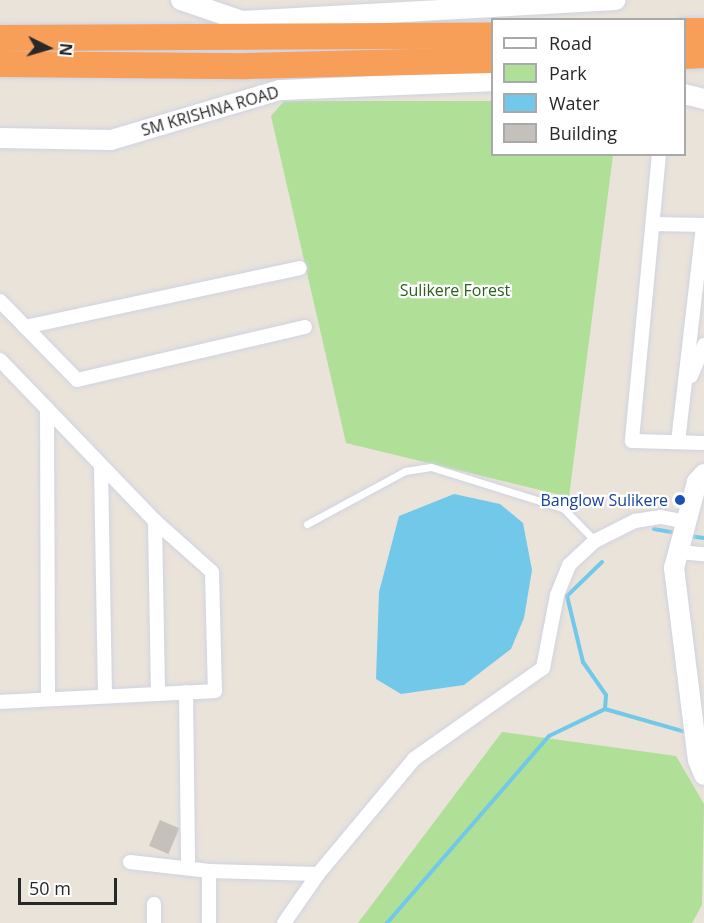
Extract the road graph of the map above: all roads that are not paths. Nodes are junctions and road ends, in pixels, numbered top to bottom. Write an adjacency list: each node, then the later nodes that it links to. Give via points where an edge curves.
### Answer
1 (182, 0): 2 (street, via 242,21)
2 (615, 0)
3 (686, 31): 4 (highway)
4 (704, 31)
5 (491, 35): 6 (highway)
6 (0, 39)
7 (704, 55): 8 (highway)
8 (686, 56)
9 (491, 60): 10 (highway, SM KRISHNA ROAD, via 247,66)
10 (0, 64)
11 (491, 81): 14 (street, SM KRISHNA ROAD, via 280,90 111,140)
12 (686, 94): 13 (street)
13 (704, 99)
14 (0, 138)
15 (660, 156): 16 (street)
16 (653, 224): 17 (street); 26 (street, via 632,441)
17 (704, 225): 24 (street)
18 (300, 268): 20 (street)
19 (0, 301): 20 (street)
20 (26, 327): 21 (street, via 77,380)
21 (305, 327)
22 (704, 345): 24 (street)
23 (0, 360): 25 (street)
24 (684, 390): 26 (street)
25 (47, 409): 28 (street); 39 (street)
26 (678, 442): 27 (street)
27 (704, 443)
28 (101, 466): 30 (street); 38 (street)
29 (704, 474): 31 (street)
30 (155, 521): 36 (street); 37 (street, via 212,572 215,691)
31 (687, 522): 33 (street, via 661,517 635,521); 34 (street)
32 (307, 524): 33 (lane, via 405,471 431,467 563,508)
33 (596, 541): 46 (street, via 570,565 556,595 543,668 414,759)
34 (679, 552): 35 (street); 41 (street, via 674,568)
35 (704, 554)
36 (158, 692): 37 (street); 38 (street)
37 (186, 692): 44 (street)
38 (105, 695): 39 (street)
39 (48, 699): 40 (street)
40 (0, 702)
41 (700, 714): 42 (street)
42 (701, 767)
43 (130, 862): 44 (street)
44 (188, 866): 45 (street)
45 (209, 871): 46 (street); 49 (street)
46 (318, 874): 50 (street)
47 (154, 904): 48 (street)
48 (154, 923)
49 (209, 923)
50 (284, 923)

